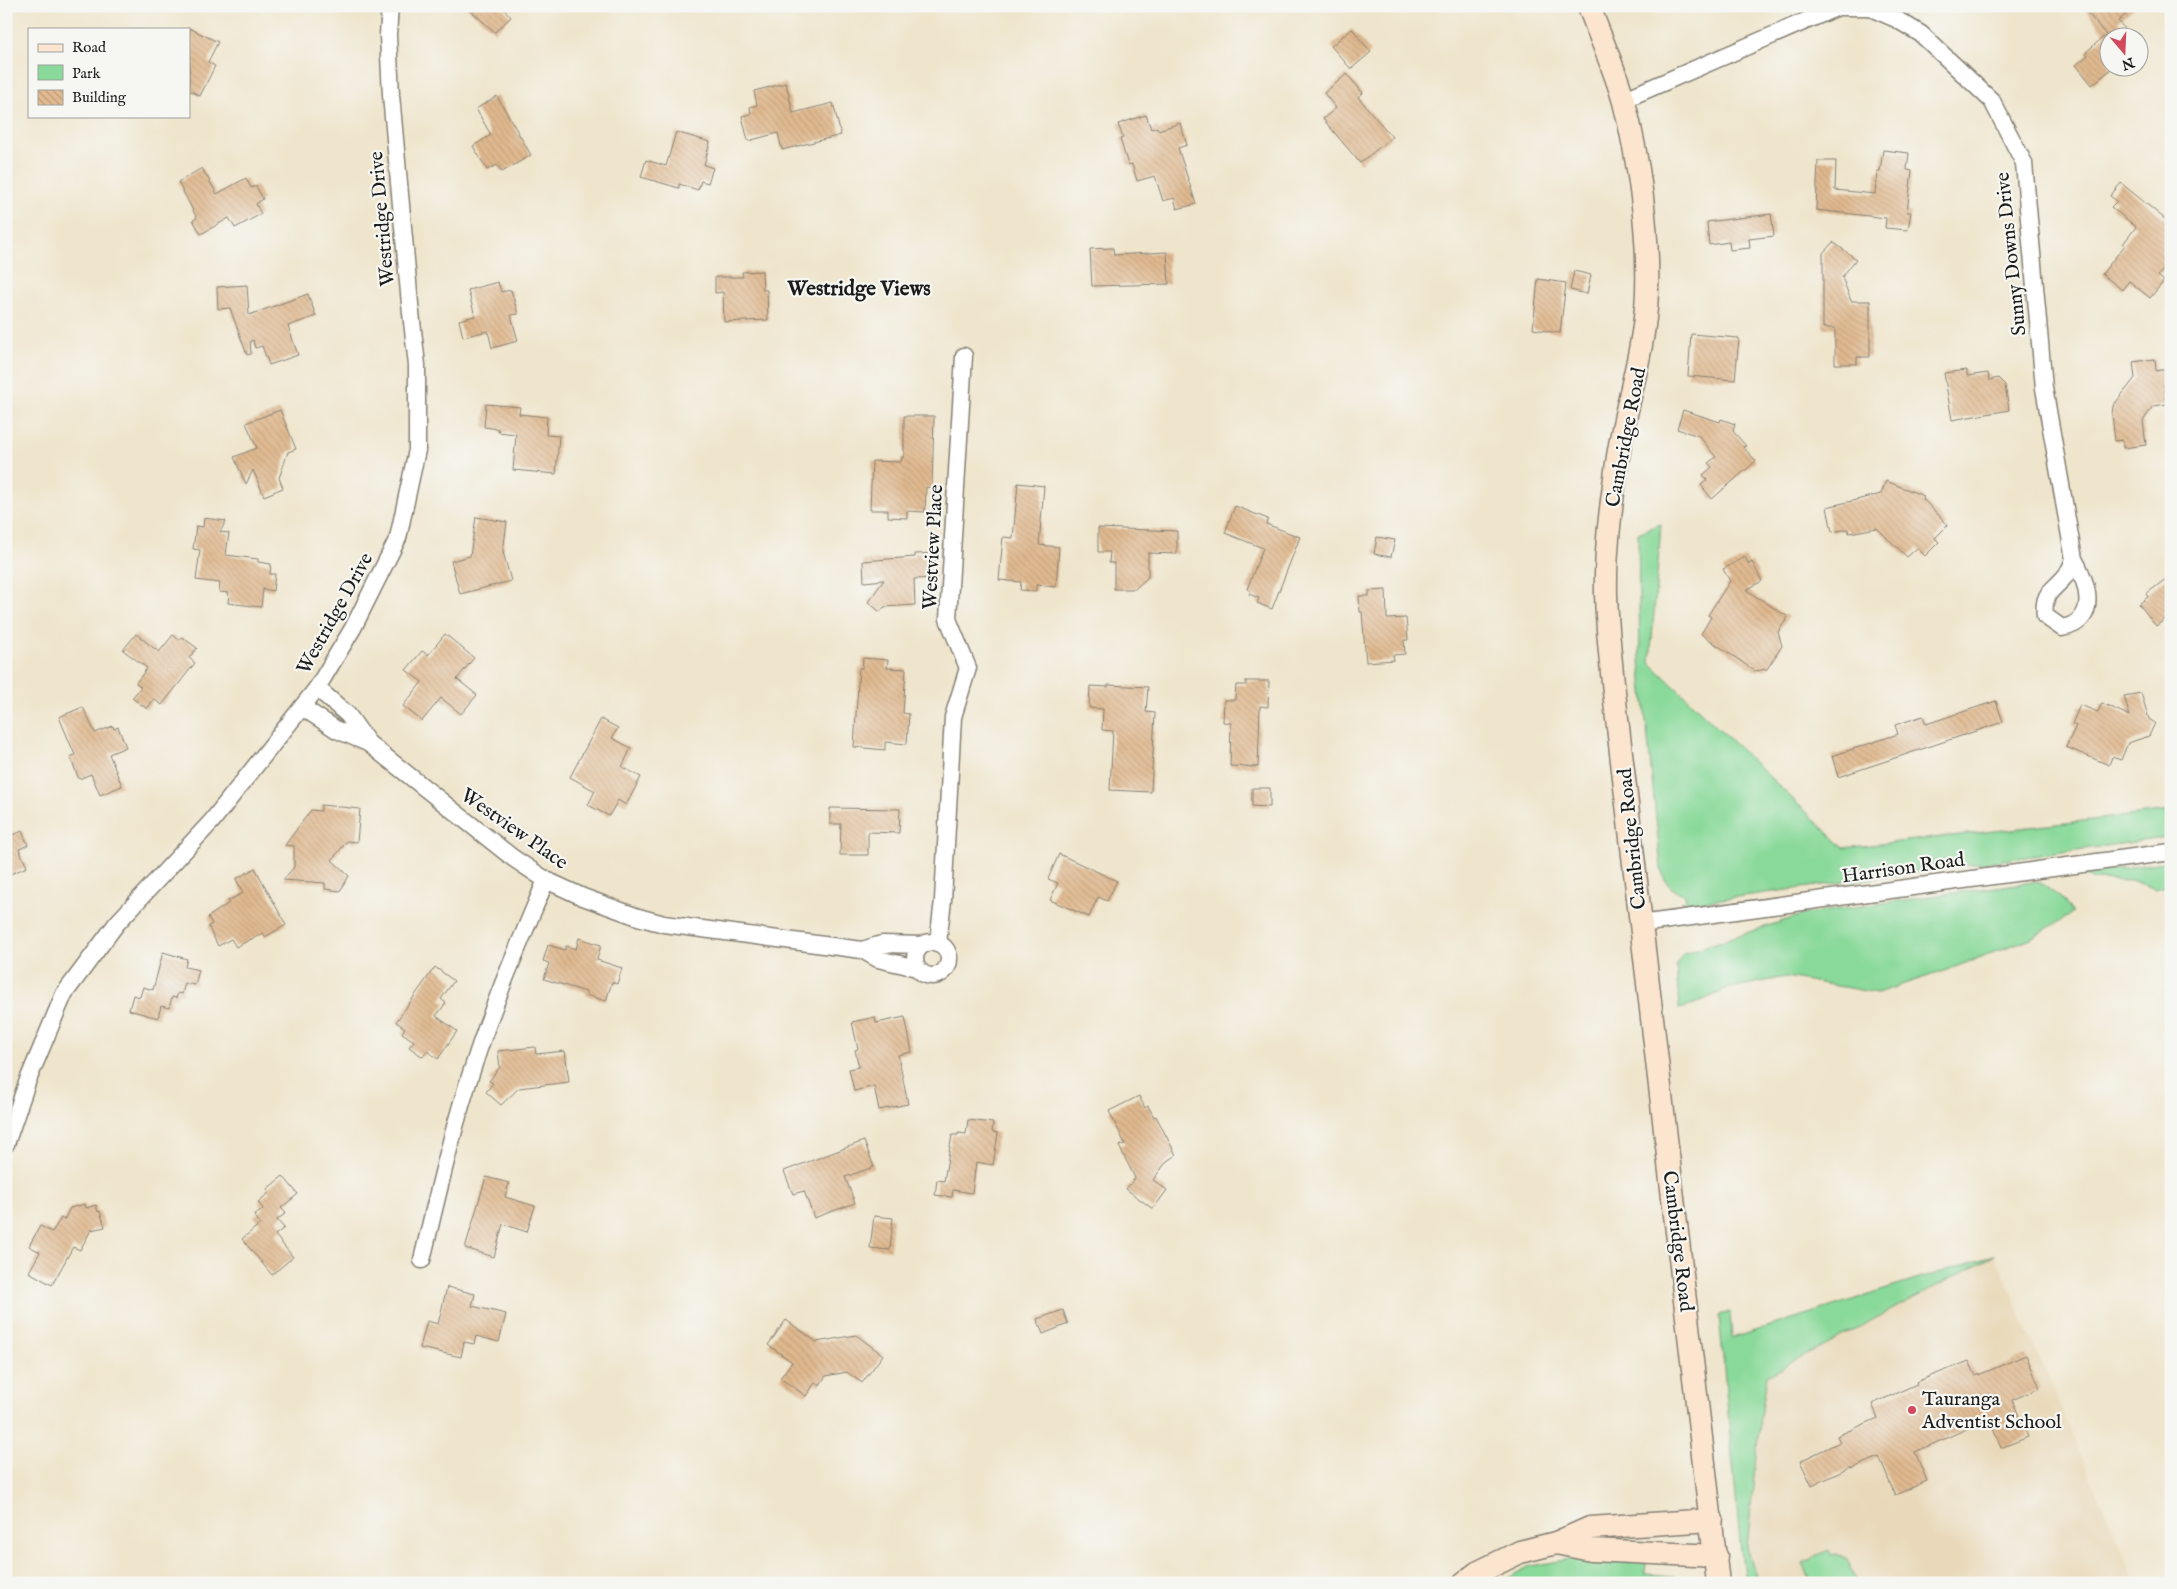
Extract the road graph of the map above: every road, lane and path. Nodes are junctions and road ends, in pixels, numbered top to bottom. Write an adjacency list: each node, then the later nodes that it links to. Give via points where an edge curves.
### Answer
1 (390, 6): 6 (street, Westridge Drive, via 391,95 417,365 417,450 398,538 354,628)
2 (1588, 6): 3 (main road, Cambridge Road)
3 (1623, 100): 5 (street, Sunny Downs Drive, via 1838,7 1868,7 1921,34 1992,101 2024,163 2044,388); 11 (main road, Cambridge Road, via 1640,183 1647,292 1643,340 1617,460 1609,523 1606,593 1610,658)
4 (964, 356): 12 (street, Westview Place, via 948,619 968,668 953,717 943,900)
5 (2074, 559)
6 (317, 688): 7 (street, Westridge Drive); 8 (street, Westview Place, via 348,715)
7 (302, 707): 8 (street, Westview Place, via 337,730); 15 (street, Westridge Drive, via 212,821 117,923 64,994 28,1080)
8 (368, 743): 10 (street, Westview Place, via 484,836)
9 (2171, 852): 11 (street, Harrison Road)
10 (546, 880): 13 (street, Westview Place, via 583,897 664,924); 16 (street, via 502,982 474,1062)
11 (1640, 924): 17 (main road, Cambridge Road)
12 (931, 944): 13 (street, Westview Place, via 882,944); 14 (street, via 917,950); 14 (street, via 944,947 949,953 950,961 944,972 930,976)
13 (862, 950): 14 (street, Westview Place, via 878,959)
14 (917, 968)
15 (6, 1144)
16 (422, 1260)
17 (1712, 1520): 18 (main road, via 1590,1528); 19 (main road, Cambridge Road)
18 (1556, 1543): 19 (main road, via 1591,1550); 20 (main road, via 1520,1552)
19 (1716, 1556): 21 (main road, Cambridge Road)
20 (1464, 1583)
21 (1718, 1583)

